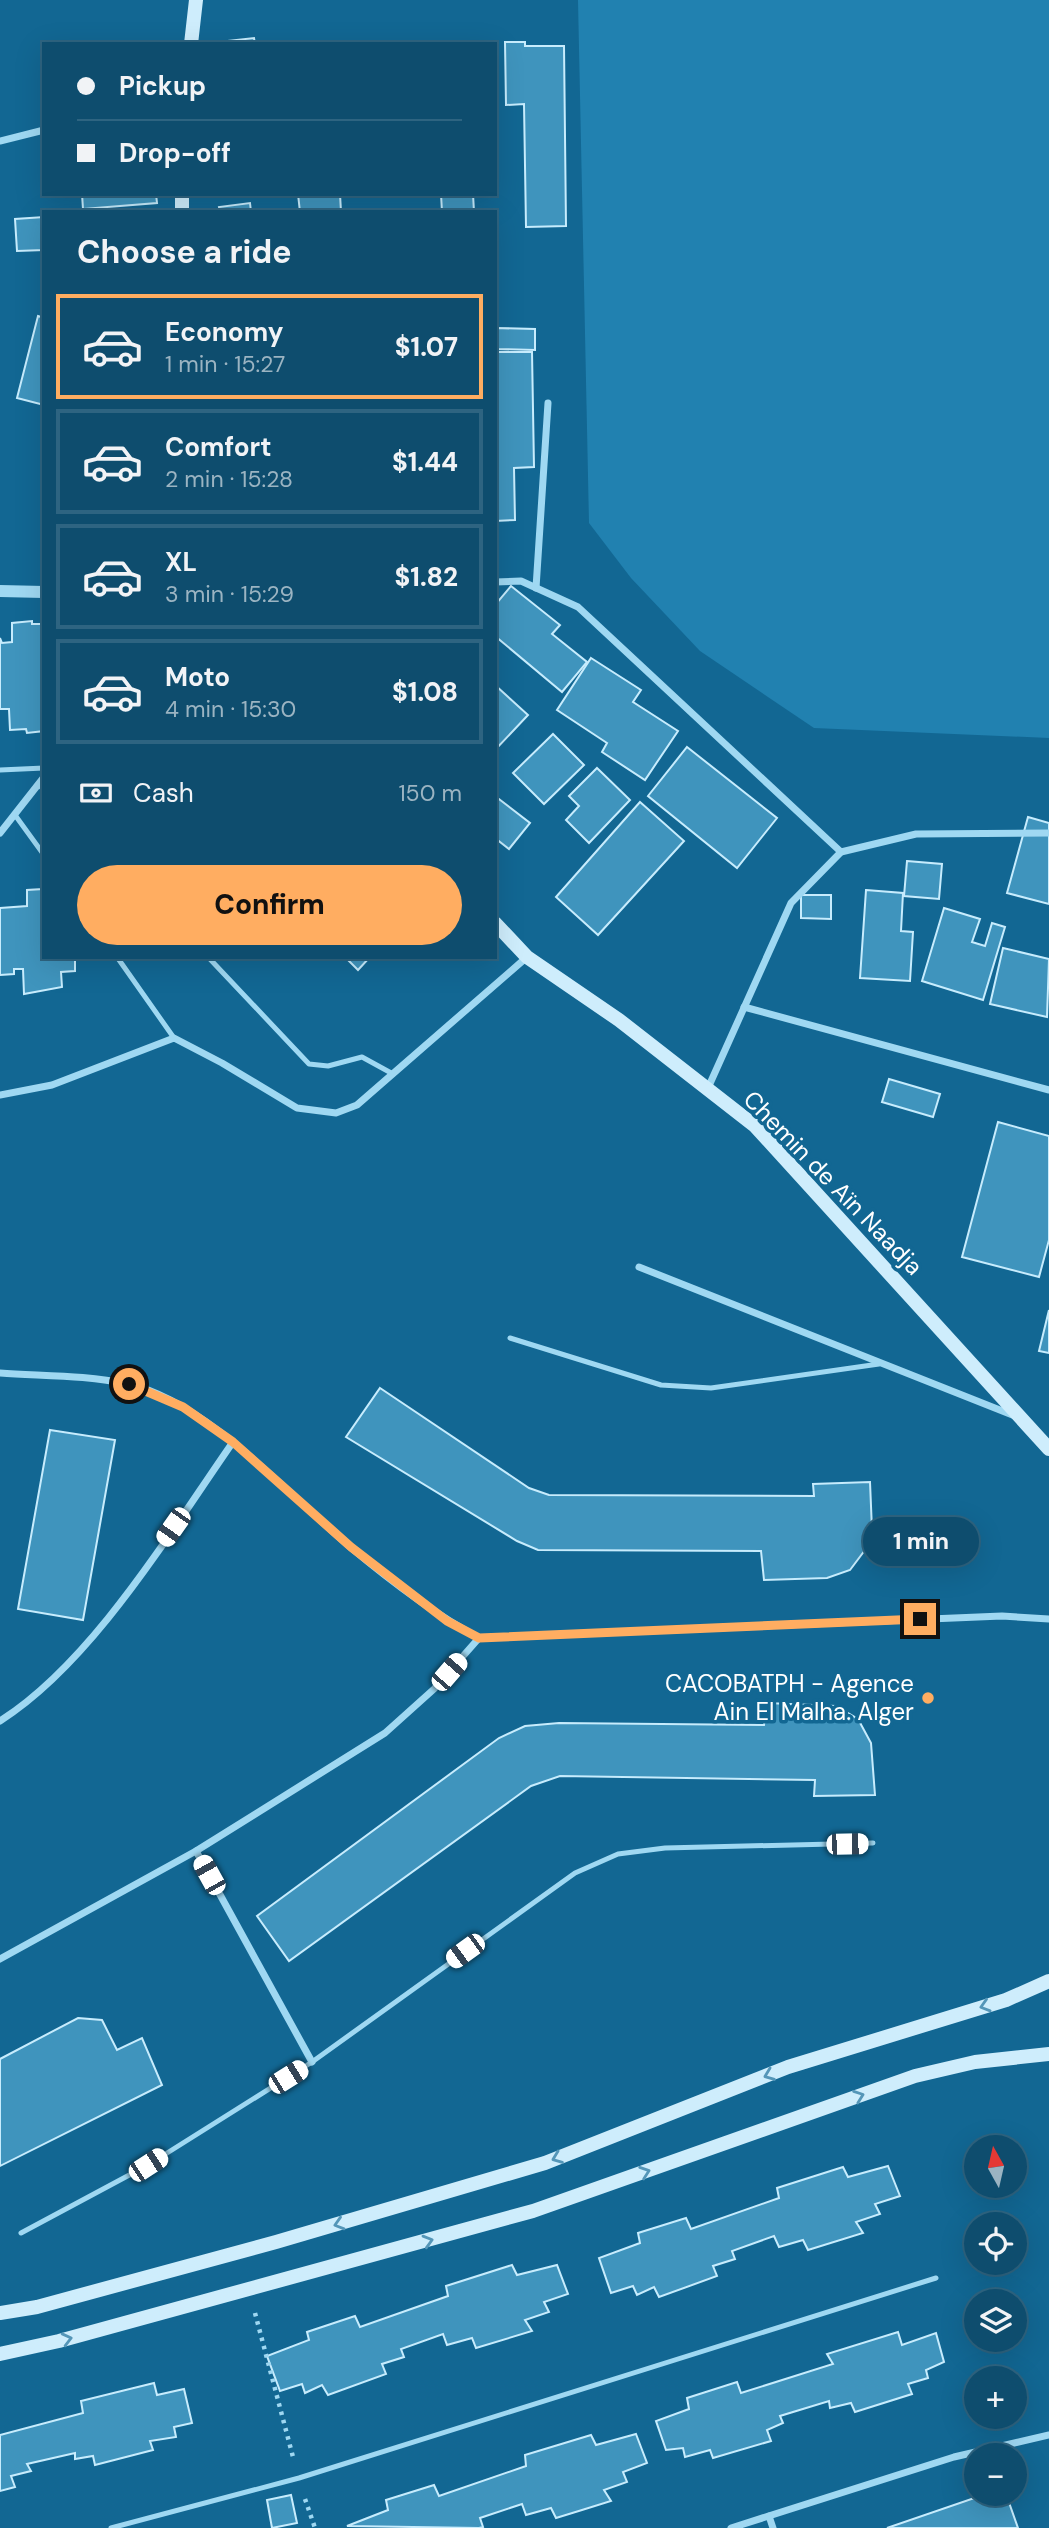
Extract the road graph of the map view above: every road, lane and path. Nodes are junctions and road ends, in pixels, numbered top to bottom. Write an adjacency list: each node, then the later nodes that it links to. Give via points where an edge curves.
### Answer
1 (196, 0): 2 (main road)
2 (191, 42)
3 (42, 130): 4 (street)
4 (0, 141)
5 (548, 403): 7 (street)
6 (497, 582): 7 (street, via 521,581)
7 (537, 588): 17 (street, via 578,607)
8 (0, 591): 9 (street)
9 (42, 592)
10 (42, 768): 11 (lane)
11 (0, 770)
12 (41, 787): 13 (street)
13 (16, 815): 14 (street); 16 (lane)
14 (0, 833)
15 (1049, 833): 17 (street, via 916,834)
16 (42, 852)
17 (841, 852): 22 (street, via 791,903)
18 (497, 925): 19 (main road, Chemin de Aïn Naadja)
19 (527, 957): 24 (street); 25 (main road, Chemin de Aïn Naadja)
20 (118, 959): 23 (lane)
21 (210, 959): 24 (lane, via 309,1065 328,1066 362,1057)
22 (744, 1007): 25 (street); 26 (street)
23 (174, 1038): 24 (street, via 298,1108 336,1113 357,1105); 27 (street, via 52,1085)
24 (393, 1074)
25 (708, 1088): 32 (main road, Chemin de Aïn Naadja, via 755,1126)
26 (1049, 1090)
27 (0, 1095)
28 (639, 1267): 30 (street)
29 (510, 1338): 30 (lane, via 661,1385 711,1388)
30 (882, 1363): 32 (street)
31 (0, 1373): 33 (street, via 129,1384 183,1407)
32 (1022, 1419): 34 (main road, Chemin de Aïn Naadja)
33 (233, 1442): 36 (street, via 351,1547 447,1621); 37 (street, via 113,1612 30,1702)
34 (1049, 1449)
35 (1049, 1619): 36 (street, via 1002,1616)
36 (479, 1638): 39 (street, via 434,1689 385,1733)
37 (0, 1721)
38 (873, 1843): 43 (lane, via 665,1848 618,1854 575,1873)
39 (196, 1852): 40 (street); 43 (street)
40 (0, 1959)
41 (1049, 1981): 46 (main road, one-way to 46, via 1006,2000 788,2067 545,2163 275,2242)
42 (1049, 2054): 48 (main road, one-way to 42, via 533,2211 915,2076 975,2062)
43 (312, 2062): 44 (lane, via 148,2165)
44 (21, 2233)
45 (936, 2278): 53 (lane, via 299,2478)
46 (0, 2313)
47 (261, 2338): 50 (path)
48 (0, 2354)
49 (1049, 2435): 52 (street, via 954,2458)
50 (291, 2453)
51 (310, 2513): 54 (path)
52 (769, 2516): 55 (street); 56 (street)
53 (111, 2528)
54 (315, 2528)
55 (731, 2528)
56 (773, 2528)

